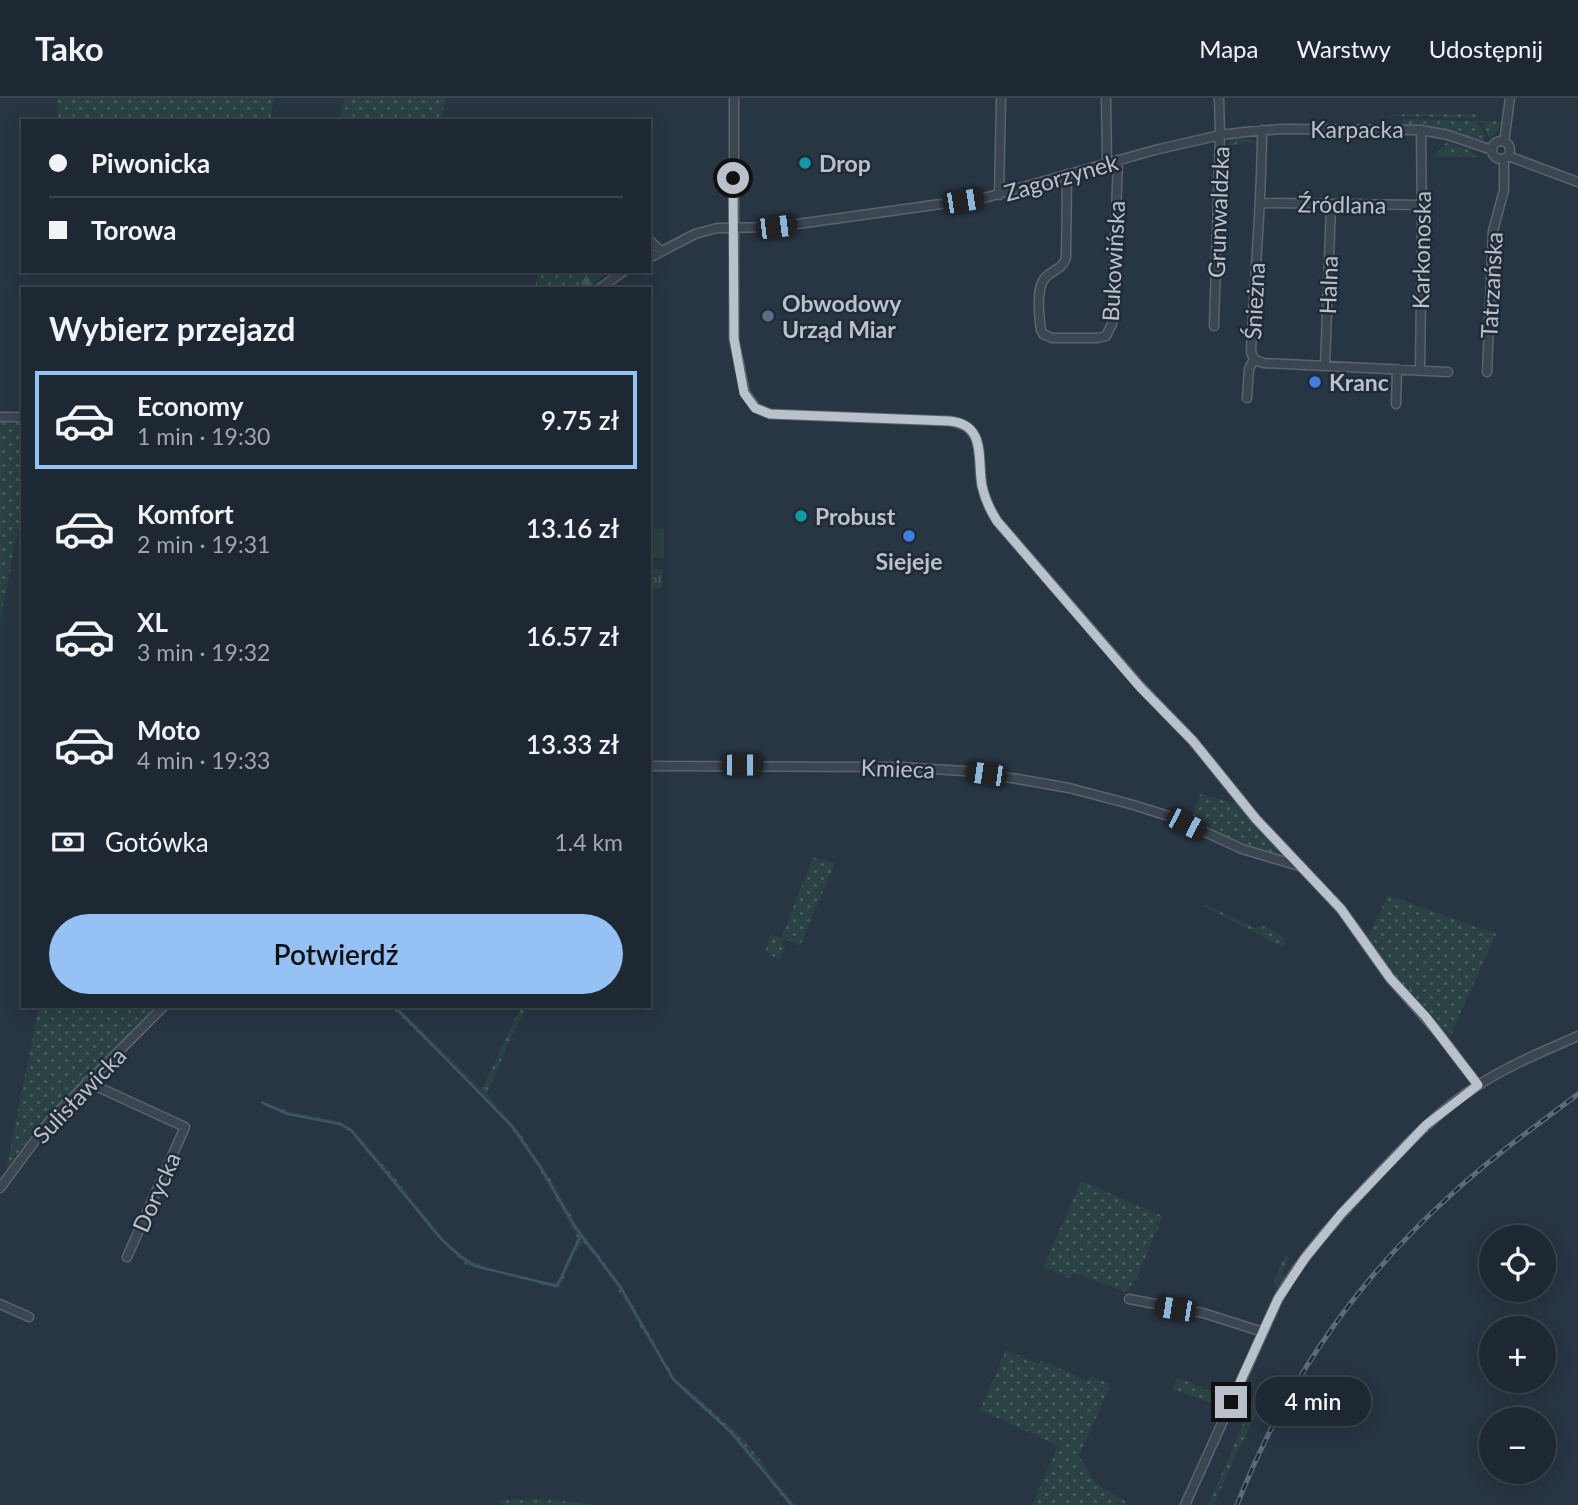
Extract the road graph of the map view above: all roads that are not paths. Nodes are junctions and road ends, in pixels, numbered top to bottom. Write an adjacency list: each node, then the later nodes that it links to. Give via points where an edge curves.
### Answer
1 (734, 98): 20 (street)
2 (1001, 98): 16 (street)
3 (1106, 98): 13 (street)
4 (1219, 98): 8 (street, Grunwaldzka)
5 (1510, 98): 9 (street)
6 (1262, 130): 7 (street, Karpacka); 8 (street, Karpacka); 17 (street, Śnieżna)
7 (1421, 130): 10 (street, Karpacka); 19 (street, Karkonoska)
8 (1220, 135): 12 (street, Zagorzynek); 26 (street, Grunwaldzka)
9 (1504, 142): 10 (street, via 1496,142); 11 (street, via 1510,148)
10 (1492, 149): 11 (street, via 1497,158)
11 (1506, 157): 15 (street); 32 (street, Tatrzańska, via 1504,190 1493,230)
12 (1118, 160): 13 (street, Zagorzynek); 14 (street, Bukowińska, via 1112,324 1102,338 1052,338 1041,330 1042,282 1063,266 1066,258)
13 (1107, 163): 14 (street, Zagorzynek)
14 (1067, 174): 16 (street, Zagorzynek)
15 (1578, 182)
16 (999, 195): 20 (street, Zagorzynek, via 776,227)
17 (1261, 203): 18 (street, Źródlana); 27 (street, Śnieżna)
18 (1331, 204): 19 (street, Źródlana); 28 (street, Halna)
19 (1422, 205): 30 (street, Karkonoska)
20 (733, 227): 22 (street, via 702,231); 38 (street, via 734,339 749,402 770,414 949,421 968,427 977,439 985,499 997,521)
21 (651, 242): 22 (street)
22 (661, 251): 23 (street)
23 (651, 257)
24 (621, 273): 25 (street)
25 (602, 287)
26 (1214, 326)
27 (1254, 359): 28 (street, Śnieżna); 33 (street)
28 (1325, 366): 29 (street, Śnieżna)
29 (1397, 369): 30 (street, Śnieżna); 34 (street)
30 (1420, 370): 31 (street, Śnieżna)
31 (1448, 372)
32 (1488, 372)
33 (1247, 398)
34 (1396, 404)
35 (0, 417): 36 (street)
36 (21, 417)
37 (651, 766): 38 (street, Kmieca, via 900,767 1018,779 1089,792 1163,814 1234,846)
38 (1299, 866): 42 (street, via 1347,915 1390,978)
39 (162, 1008): 41 (street, Sulisławicka)
40 (1578, 1037): 42 (street)
41 (87, 1082): 43 (street, Sulisławicka, via 37,1136); 44 (street, Dorycka, via 186,1127)
42 (1478, 1085): 48 (street, via 1434,1117 1341,1214 1291,1278)
43 (0, 1188)
44 (127, 1257)
45 (1129, 1299): 48 (street)
46 (0, 1304): 47 (street)
47 (29, 1317)
48 (1263, 1332): 49 (street)
49 (1185, 1505)

